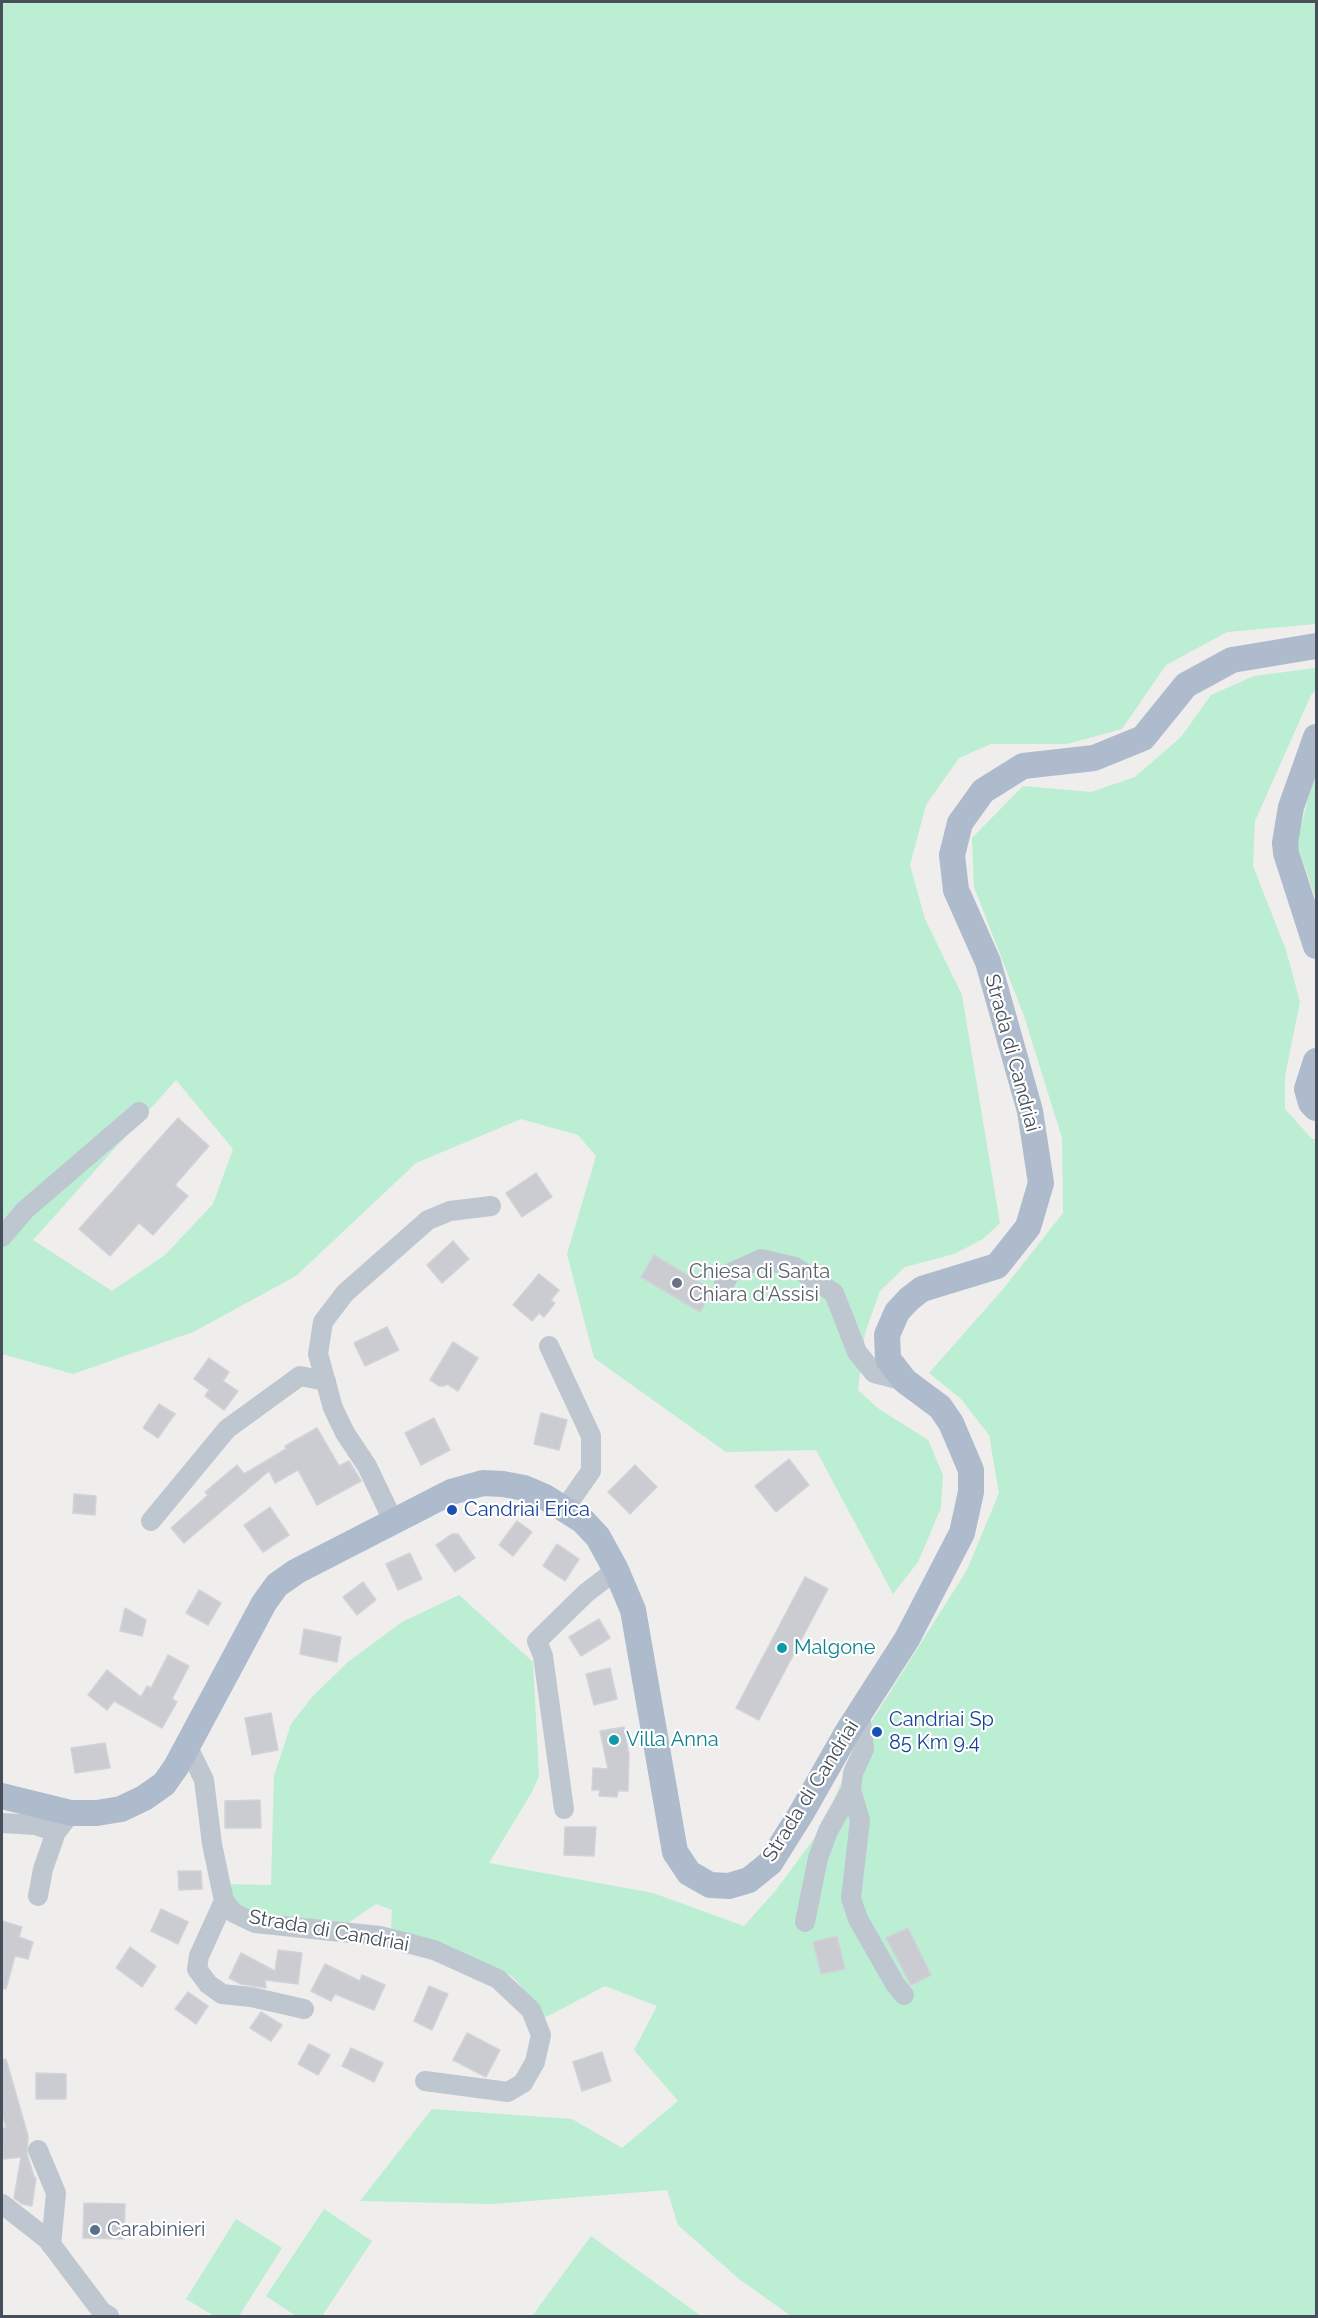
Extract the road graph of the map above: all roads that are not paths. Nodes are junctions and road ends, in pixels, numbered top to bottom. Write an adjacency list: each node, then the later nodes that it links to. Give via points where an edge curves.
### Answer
1 (1317, 646): 12 (main road, Strada di Candriai, via 1232,660 1186,685 1143,738 1094,758 1023,766 983,791 960,823 952,855 956,891 988,962 1030,1111 1041,1184 1028,1227 997,1266 922,1289 897,1312 887,1335 888,1359)
2 (1317, 736): 3 (main road, via 1291,807 1285,843)
3 (1317, 946)
4 (1317, 1061): 5 (main road, via 1307,1089)
5 (1317, 1108)
6 (139, 1112): 8 (street, via 25,1210)
7 (491, 1206): 11 (street, via 450,1211 428,1220 345,1293 323,1322 318,1354)
8 (2, 1237)
9 (724, 1284): 12 (street, via 730,1273 761,1259 795,1267 834,1293 857,1352 874,1373)
10 (549, 1346): 13 (street, via 591,1436 591,1472)
11 (326, 1380): 14 (street, via 345,1433); 15 (street, via 300,1376 227,1429)
12 (906, 1381): 17 (main road, Strada di Candriai, via 940,1407 951,1423 971,1470 971,1492 962,1533 908,1639)
13 (565, 1508): 14 (main road, Strada di Candriai, via 524,1488 483,1484 452,1492); 16 (main road, Strada di Candriai, via 598,1537)
14 (396, 1520): 18 (main road, Strada di Candriai, via 277,1585)
15 (151, 1521)
16 (616, 1570): 17 (main road, Strada di Candriai, via 633,1610 675,1852 689,1873 711,1885 729,1886 749,1880 770,1863); 21 (street, via 537,1641 543,1656)
17 (860, 1713): 19 (street, Strada di Candriai, via 864,1749 853,1773)
18 (188, 1747): 22 (main road, Strada di Candriai, via 164,1784 144,1798 121,1809); 25 (street, Strada di Candriai, via 204,1780)
19 (851, 1790): 26 (street, Strada di Candriai, via 818,1858); 27 (street, Strada di Candriai, via 861,1820 851,1898 858,1919)
20 (2, 1796): 22 (main road, Strada di Candriai)
21 (564, 1809)
22 (63, 1822): 23 (street, Strada di Candriai, via 36,1826); 24 (street, via 43,1869)
23 (2, 1823)
24 (38, 1896)
25 (224, 1901): 28 (street, Strada di Candriai, via 199,1956 197,1969 208,1984 222,1994 250,1996); 29 (street, Strada di Candriai, via 234,1913 255,1923 380,1936 434,1950 498,1979 531,2010 541,2036 535,2062 523,2083 508,2092)
26 (805, 1922)
27 (904, 1995)
28 (304, 2009)
29 (425, 2081)
30 (38, 2150): 32 (street, via 56,2193)
31 (2, 2204): 32 (street)
32 (51, 2245): 33 (street)
33 (109, 2316)

